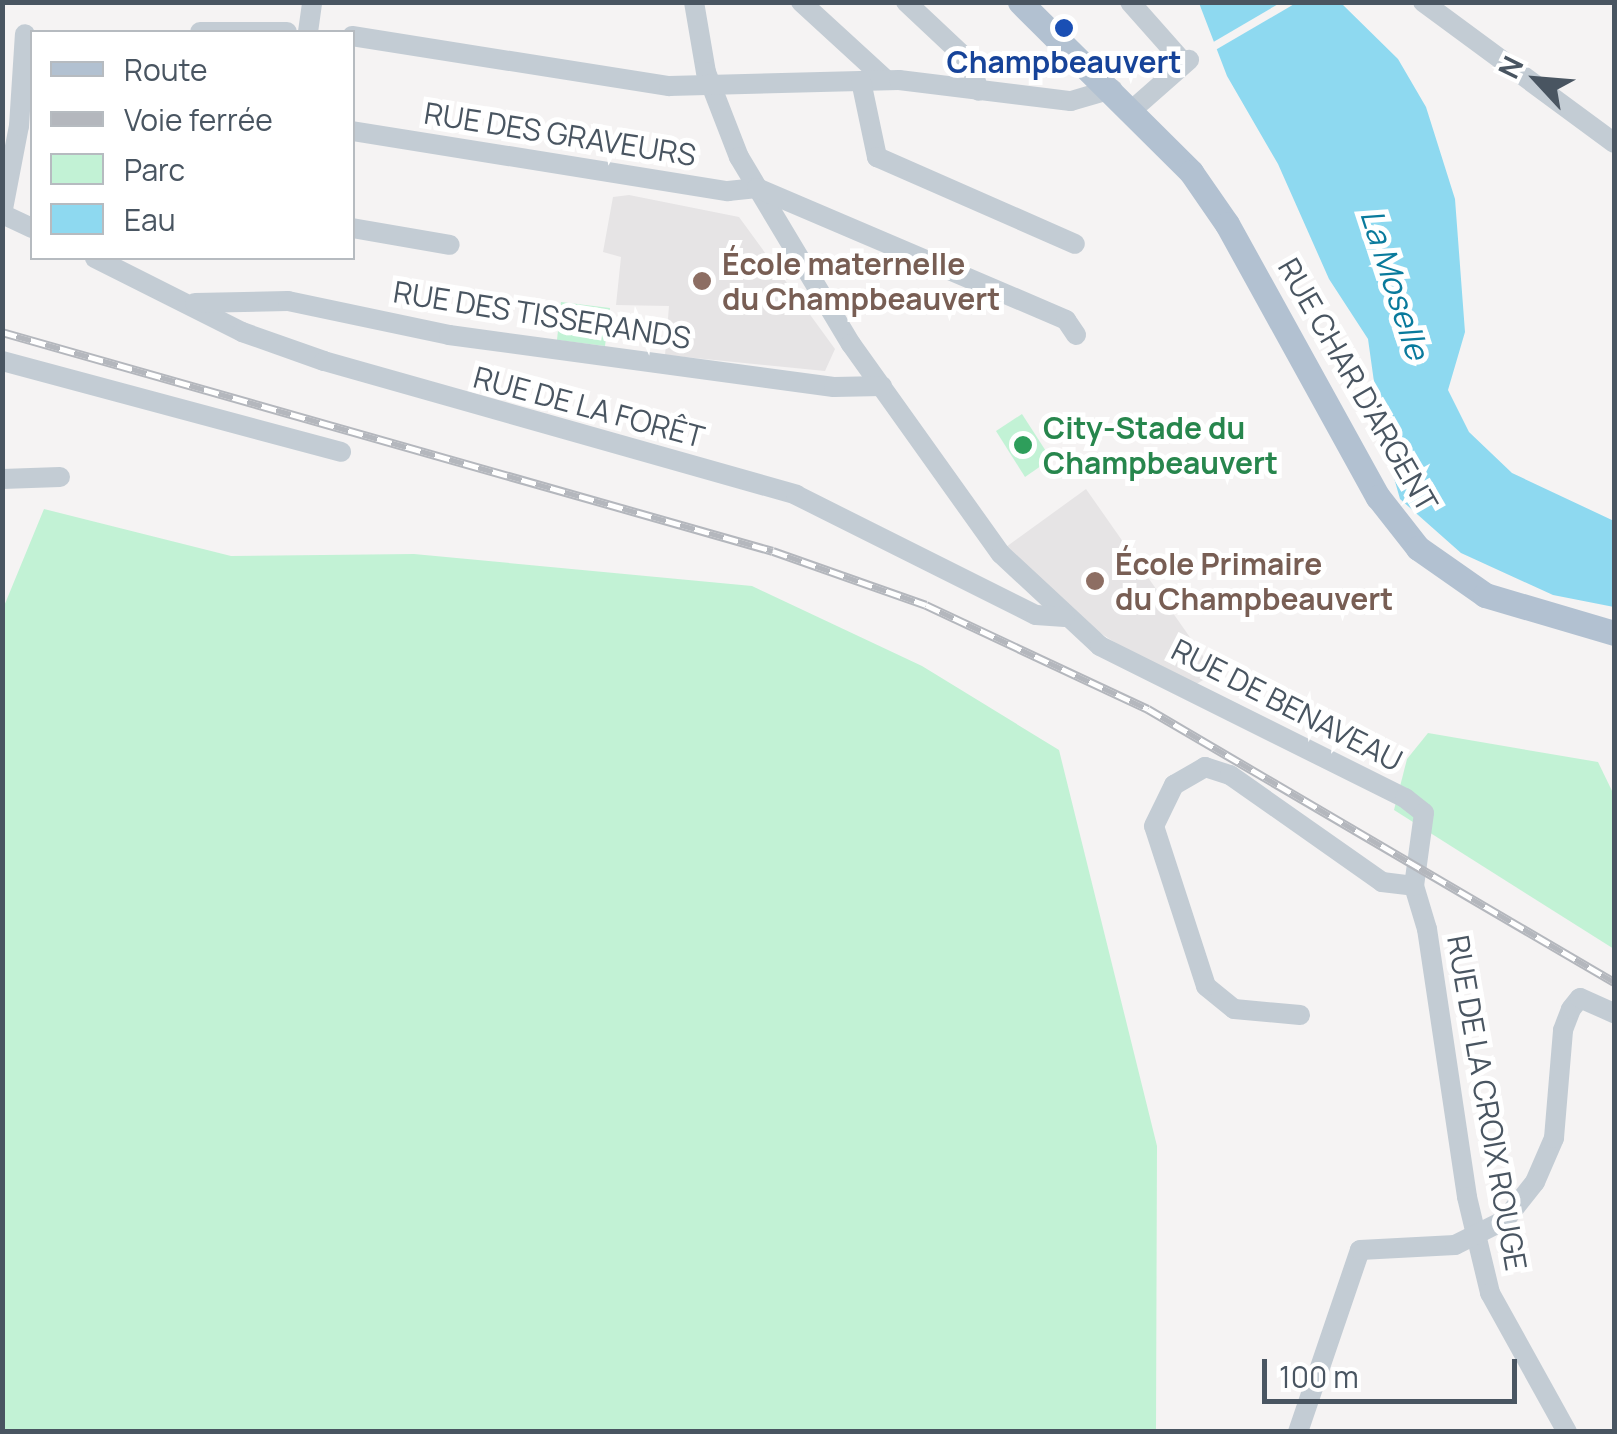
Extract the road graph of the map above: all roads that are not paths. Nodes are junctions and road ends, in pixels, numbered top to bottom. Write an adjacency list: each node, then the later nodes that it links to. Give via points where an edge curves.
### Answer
1 (312, 2): 8 (street)
2 (694, 2): 14 (street, RUE DE BENAVEAU)
3 (800, 2): 12 (street)
4 (906, 2): 16 (street, via 970,62)
5 (1020, 2): 15 (main road, RUE CHAR D'ARGENT)
6 (1130, 2): 17 (street, via 1187,61)
7 (1423, 2): 20 (street)
8 (308, 30)
9 (2, 34): 10 (street)
10 (29, 34): 18 (street)
11 (355, 36): 14 (street)
12 (886, 80): 13 (street); 16 (street)
13 (861, 81): 14 (street); 26 (street, via 878,157)
14 (711, 87): 21 (street, RUE DE BENAVEAU)
15 (1112, 89): 16 (street, via 1071,101); 17 (main road, RUE CHAR D'ARGENT)
16 (979, 91)
17 (1132, 110): 36 (main road, RUE CHAR D'ARGENT, via 1191,172 1227,224 1378,497 1418,548 1485,595)
18 (26, 126): 22 (street)
19 (355, 132): 21 (street, RUE DES GRAVEURS, via 728,191)
20 (1614, 144)
21 (758, 188): 29 (street, via 1066,320); 31 (street, RUE DE BENAVEAU)
22 (2, 214): 23 (street)
23 (30, 225)
24 (355, 228): 25 (street)
25 (450, 244)
26 (1075, 244)
27 (99, 260): 28 (street, RUE DE LA FORÊT)
28 (193, 304): 31 (street, RUE DES TISSERANDS, via 288,301 449,335 834,387); 35 (street, RUE DE LA FORÊT, via 242,332 324,362 796,495 1036,615)
29 (1076, 336)
30 (2, 360): 32 (street)
31 (882, 386): 35 (street, RUE DE BENAVEAU, via 1001,554)
32 (341, 452)
33 (60, 477): 34 (street)
34 (2, 478)
35 (1065, 617): 37 (street, RUE DE BENAVEAU, via 1100,646 1405,798 1424,813)
36 (1614, 633)
37 (1414, 886): 39 (street, via 1382,882 1230,774 1205,766 1174,785 1154,826 1206,986 1234,1009); 40 (street, RUE DE LA CROIX ROUGE, via 1427,929)
38 (1614, 1013): 40 (street, via 1580,998 1571,1009 1563,1030 1554,1138 1535,1182 1505,1220)
39 (1300, 1015)
40 (1477, 1239): 41 (street, via 1360,1250); 42 (street, RUE DE LA CROIX ROUGE, via 1497,1309)
41 (1298, 1432)
42 (1568, 1432)

